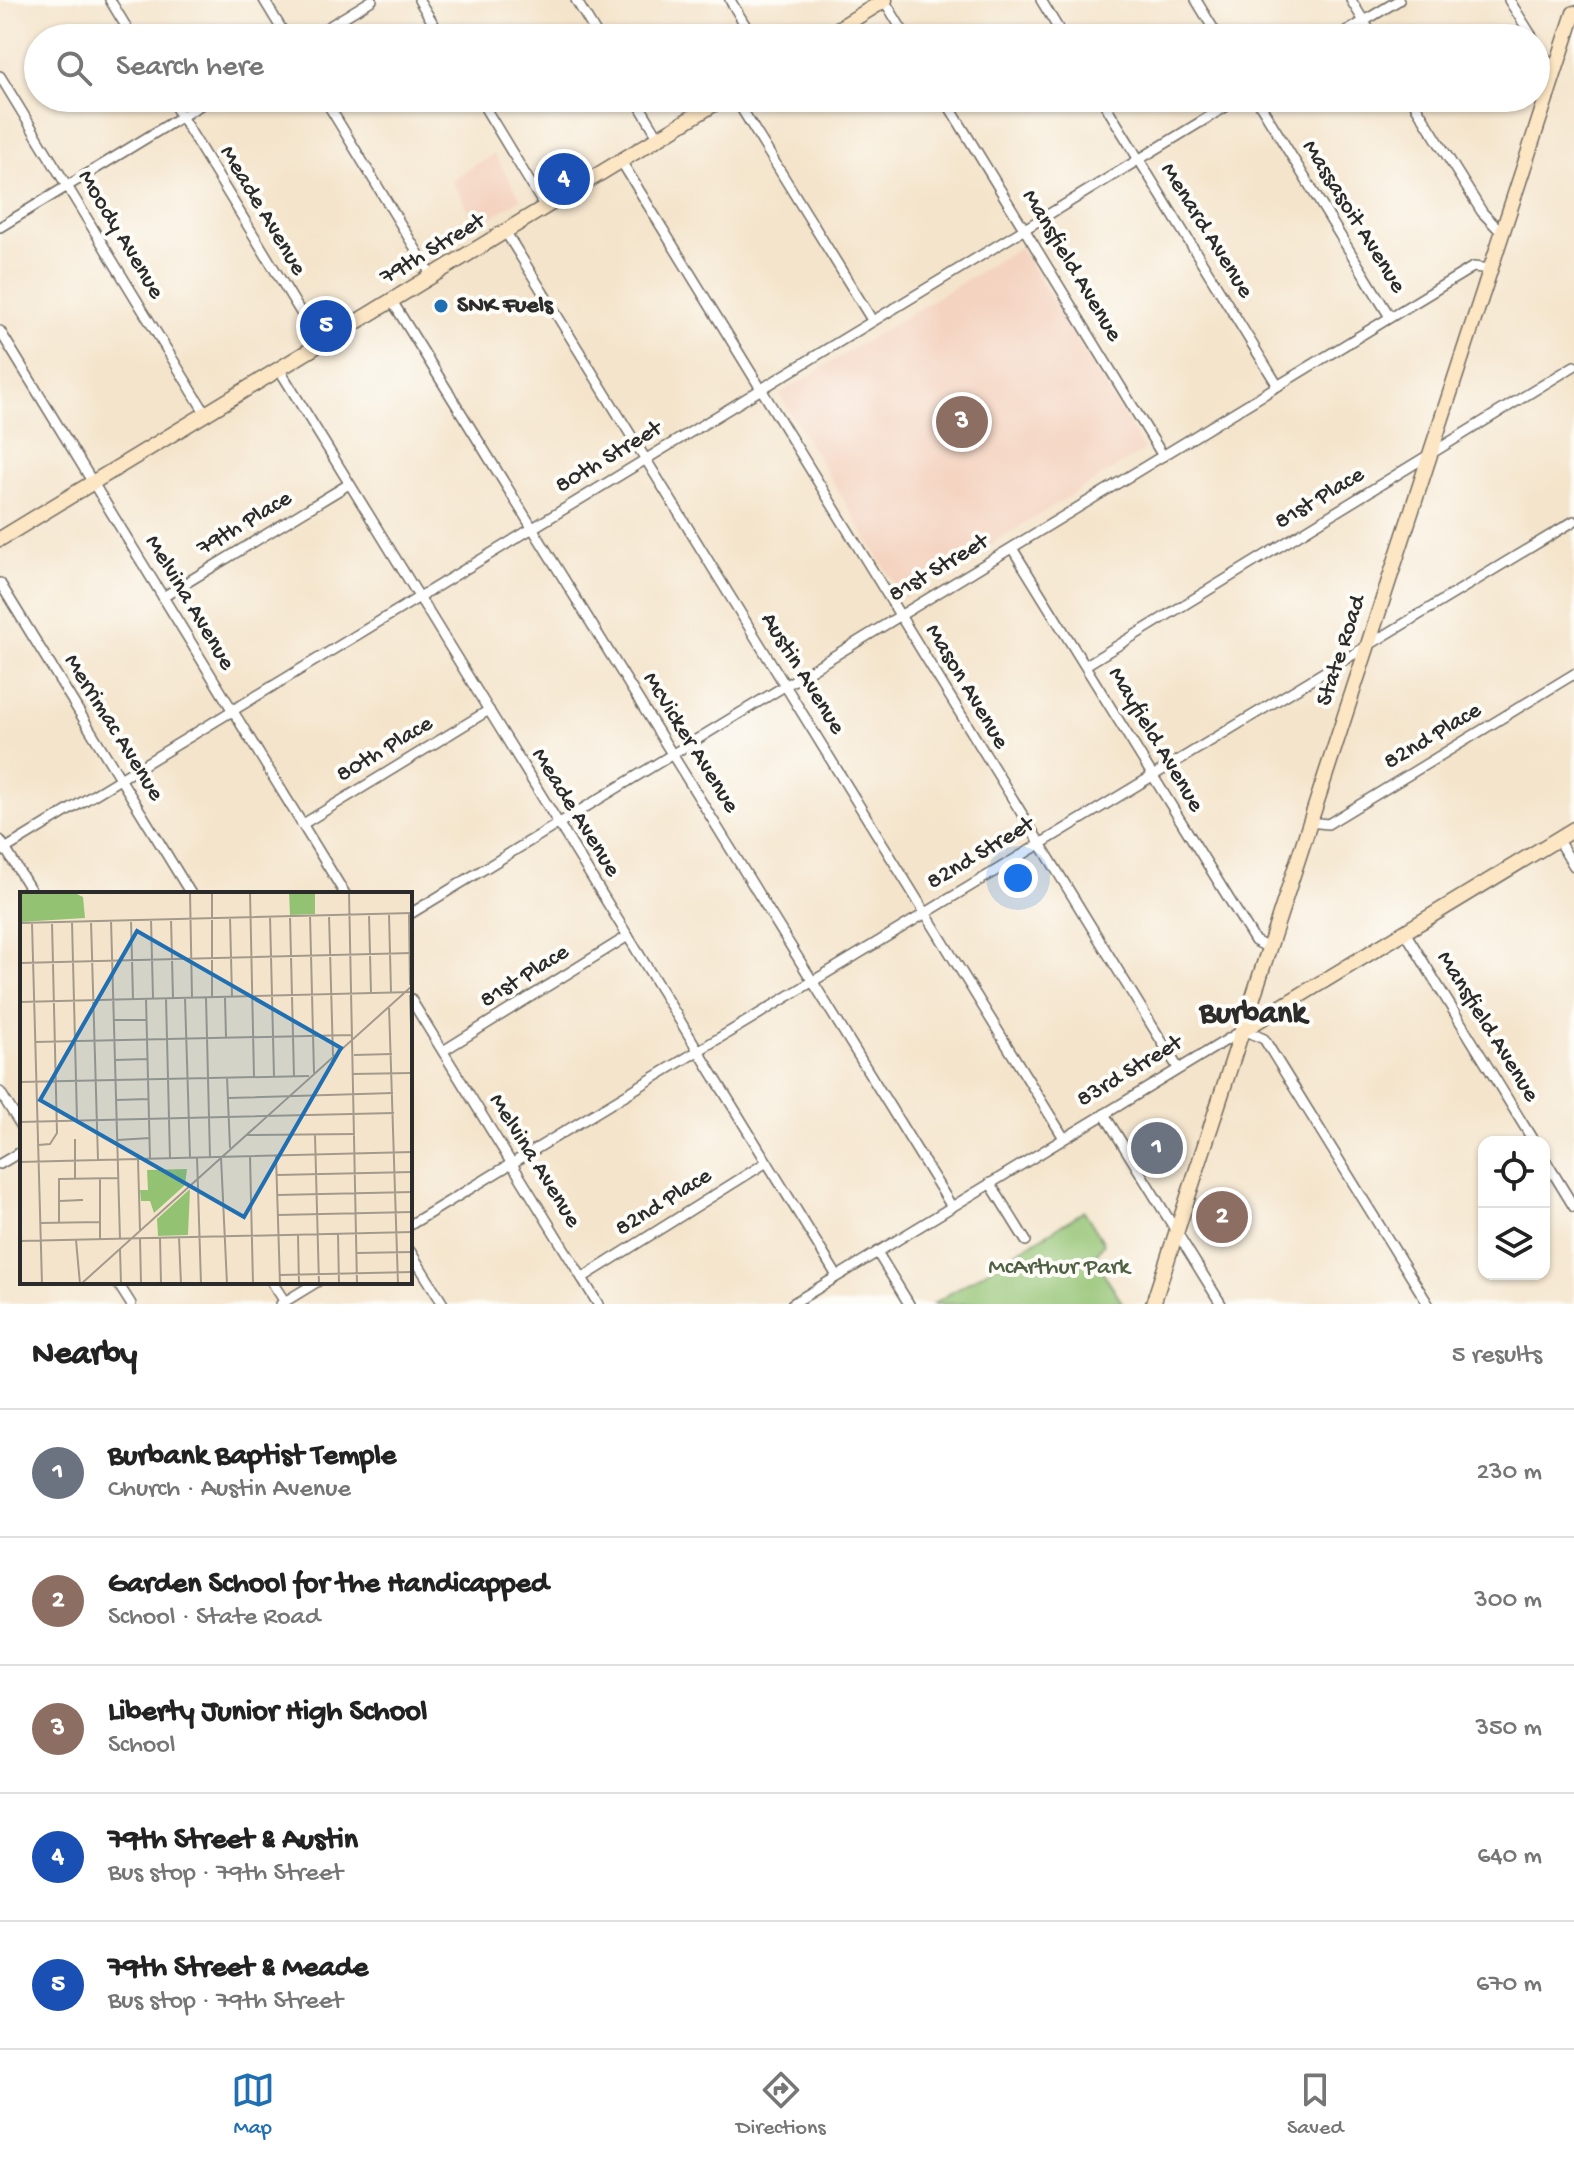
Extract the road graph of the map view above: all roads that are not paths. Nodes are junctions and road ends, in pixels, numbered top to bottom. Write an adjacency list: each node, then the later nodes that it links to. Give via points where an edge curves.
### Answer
1 (110, 0): 15 (street)
2 (264, 0): 16 (street)
3 (372, 0): 17 (street)
4 (419, 0): 18 (street)
5 (576, 0): 19 (street)
6 (730, 0): 20 (street)
7 (884, 0): 21 (street); 22 (street)
8 (1041, 0): 23 (street)
9 (1196, 0): 24 (street)
10 (1351, 0): 14 (street)
11 (1399, 0): 14 (street)
12 (1509, 0): 27 (street)
13 (1574, 13): 29 (street, State Road)
14 (1364, 21): 25 (street); 26 (street)
15 (125, 24)
16 (279, 24)
17 (333, 24)
18 (434, 24)
19 (591, 24)
20 (745, 24)
21 (845, 24)
22 (899, 24)
23 (1056, 24)
24 (1211, 24)
25 (1359, 24)
26 (1366, 24)
27 (1524, 24)
28 (1550, 65): 29 (street)
29 (1555, 73): 31 (street, State Road)
30 (0, 76): 49 (street, Moody Avenue)
31 (1550, 88)
32 (178, 112): 45 (street, Meade Avenue)
33 (189, 112): 45 (street)
34 (332, 112): 56 (street)
35 (487, 112): 50 (street)
36 (643, 112): 46 (street)
37 (701, 112): 46 (street, 79th Street)
38 (744, 112): 59 (street)
39 (953, 112): 52 (street, Mansfield Avenue)
40 (1110, 112): 47 (street, Menard Avenue)
41 (1217, 112): 47 (street, 80th Street)
42 (1265, 112): 58 (street, Massasoit Avenue)
43 (1420, 112): 54 (street, via 1482,212)
44 (1542, 112): 54 (street, State Road)
45 (181, 117): 49 (street); 61 (street, Meade Avenue)
46 (659, 138): 48 (street, 79th Street)
47 (1139, 160): 52 (street, 80th Street); 64 (street, Menard Avenue)
48 (621, 161): 50 (street, 79th Street); 65 (street, Mason Avenue)
49 (67, 186): 51 (street); 66 (street, Moody Avenue)
50 (545, 207): 53 (street, 79th Street)
51 (0, 227)
52 (1024, 228): 59 (street, 80th Street); 67 (street, Mansfield Avenue)
53 (505, 231): 56 (street, 79th Street); 69 (street, Austin Avenue)
54 (1503, 234): 55 (street, State Road)
55 (1491, 269): 58 (street, 81st Street, via 1473,267); 68 (street, State Road)
56 (432, 276): 57 (street, 79th Street)
57 (392, 301): 61 (street, 79th Street); 73 (street, McVicker Avenue)
58 (1390, 317): 64 (street, 81st Street)
59 (872, 320): 65 (street, 80th Street)
60 (0, 331): 70 (street, Melvina Avenue)
61 (320, 344): 63 (street, 79th Street)
62 (1574, 366): 68 (street, 81st Place)
63 (279, 369): 66 (street, 79th Street); 71 (street, Meade Avenue)
64 (1278, 386): 67 (street, 81st Street)
65 (759, 390): 69 (street, 80th Street); 79 (street, Mason Avenue)
66 (206, 414): 70 (street, 79th Street)
67 (1163, 456): 75 (street, 81st Street)
68 (1429, 456): 80 (street, State Road); 81 (street, 81st Place)
69 (646, 459): 73 (street, 80th Street); 83 (street, Austin Avenue)
70 (92, 483): 74 (street, 79th Street); 77 (street, Melvina Avenue)
71 (349, 484): 77 (street, 79th Place); 78 (street, Meade Avenue)
72 (1574, 521): 80 (street, 82nd Street)
73 (532, 528): 78 (street, 80th Street); 86 (street, McVicker Avenue)
74 (0, 539)
75 (1012, 548): 79 (street, 81st Street); 81 (street, Mayfield Avenue)
76 (0, 583): 88 (street, Merrimac Avenue)
77 (163, 597): 85 (street, Melvina Avenue)
78 (418, 597): 84 (street, Meade Avenue); 85 (street, 80th Street)
79 (899, 617): 83 (street, 81st Street); 94 (street, Mason Avenue)
80 (1366, 648): 87 (street, 82nd Street); 89 (street, State Road)
81 (1086, 665): 87 (street, Mayfield Avenue)
82 (1574, 674): 89 (street, 82nd Place, via 1328,824)
83 (786, 686): 86 (street, 81st Street); 100 (street, Austin Avenue)
84 (489, 710): 90 (street, 80th Place); 91 (street, Meade Avenue)
85 (232, 711): 88 (street, 80th Street); 90 (street, Melvina Avenue)
86 (674, 754): 91 (street, 81st Street); 105 (street, McVicker Avenue)
87 (1153, 776): 94 (street, 82nd Street); 104 (street, Mayfield Avenue, via 1255,941)
88 (120, 779): 95 (street, 80th Street); 98 (street, Merrimac Avenue)
89 (1309, 822): 104 (street, State Road)
90 (303, 824): 99 (street, Melvina Avenue)
91 (559, 825): 101 (street, 81st Street); 103 (street, Meade Avenue)
92 (1574, 829): 93 (street, 83rd Street)
93 (1557, 839): 96 (street); 102 (street, 83rd Street)
94 (1038, 843): 100 (street, 82nd Street); 110 (street, Mason Avenue)
95 (2, 847): 97 (street)
96 (1574, 866)
97 (32, 892)
98 (190, 892)
99 (344, 892)
100 (925, 911): 105 (street, 82nd Street); 115 (street, Austin Avenue)
101 (412, 913)
102 (1405, 932): 107 (street, 83rd Street); 114 (street, Mansfield Avenue)
103 (628, 936): 108 (street, Meade Avenue); 109 (street, 81st Place)
104 (1269, 948): 107 (street, State Road)
105 (811, 981): 108 (street, 82nd Street); 122 (street, McVicker Avenue)
106 (412, 1001): 109 (street, Melvina Avenue)
107 (1243, 1030): 110 (street, 83rd Street); 125 (street, State Road); 142 (street, via 1264,1039)
108 (698, 1050): 117 (street, Meade Avenue); 119 (street, 82nd Street)
109 (443, 1051): 119 (street, Melvina Avenue)
110 (1178, 1068): 112 (street, 83rd Street)
111 (0, 1092): 113 (street)
112 (1104, 1114): 115 (street, 83rd Street); 125 (street)
113 (20, 1124)
114 (1530, 1136)
115 (1064, 1138): 121 (street, 83rd Street)
116 (20, 1152): 118 (street)
117 (767, 1162): 129 (street, Meade Avenue); 130 (street, 82nd Place)
118 (0, 1164)
119 (512, 1164): 124 (street, 82nd Street); 130 (street, Melvina Avenue)
120 (1550, 1168): 123 (street)
121 (990, 1183): 122 (street, 83rd Street); 126 (street)
122 (952, 1207): 127 (street, 83rd Street)
123 (1574, 1207)
124 (412, 1224)
125 (1176, 1232): 140 (street, State Road); 141 (street)
126 (1026, 1241)
127 (877, 1252): 129 (street, 83rd Street); 139 (street)
128 (412, 1254): 136 (street)
129 (837, 1276): 138 (street, 83rd Street)
130 (582, 1278): 137 (street, Melvina Avenue)
131 (118, 1284): 135 (street)
132 (273, 1284): 134 (street)
133 (314, 1284): 134 (street)
134 (283, 1303)
135 (131, 1304)
136 (443, 1304)
137 (598, 1304)
138 (792, 1304)
139 (909, 1304)
140 (1153, 1304)
141 (1221, 1304)
142 (1428, 1304)

